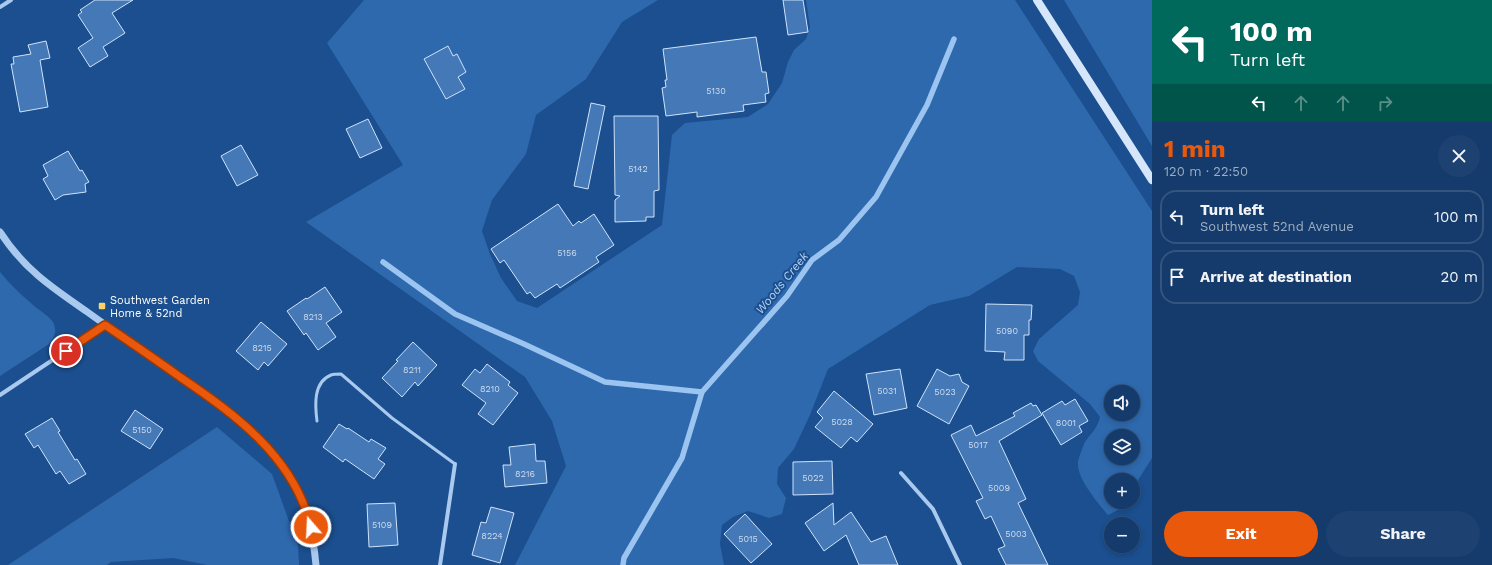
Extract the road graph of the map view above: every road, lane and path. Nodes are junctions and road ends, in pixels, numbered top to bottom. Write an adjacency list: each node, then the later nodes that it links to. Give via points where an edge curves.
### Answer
1 (11, 0): 3 (street)
2 (1037, 0): 4 (main road)
3 (0, 7)
4 (1152, 180)
5 (0, 232): 6 (street, via 38,277)
6 (105, 325): 7 (street); 11 (street, via 236,417 274,454 294,482 309,518)
7 (0, 395)
8 (317, 421): 9 (lane, via 315,406 322,381 332,374 341,374 392,418)
9 (455, 464): 12 (street)
10 (901, 473): 13 (street, via 933,509)
11 (316, 565)
12 (440, 565)
13 (960, 565)

